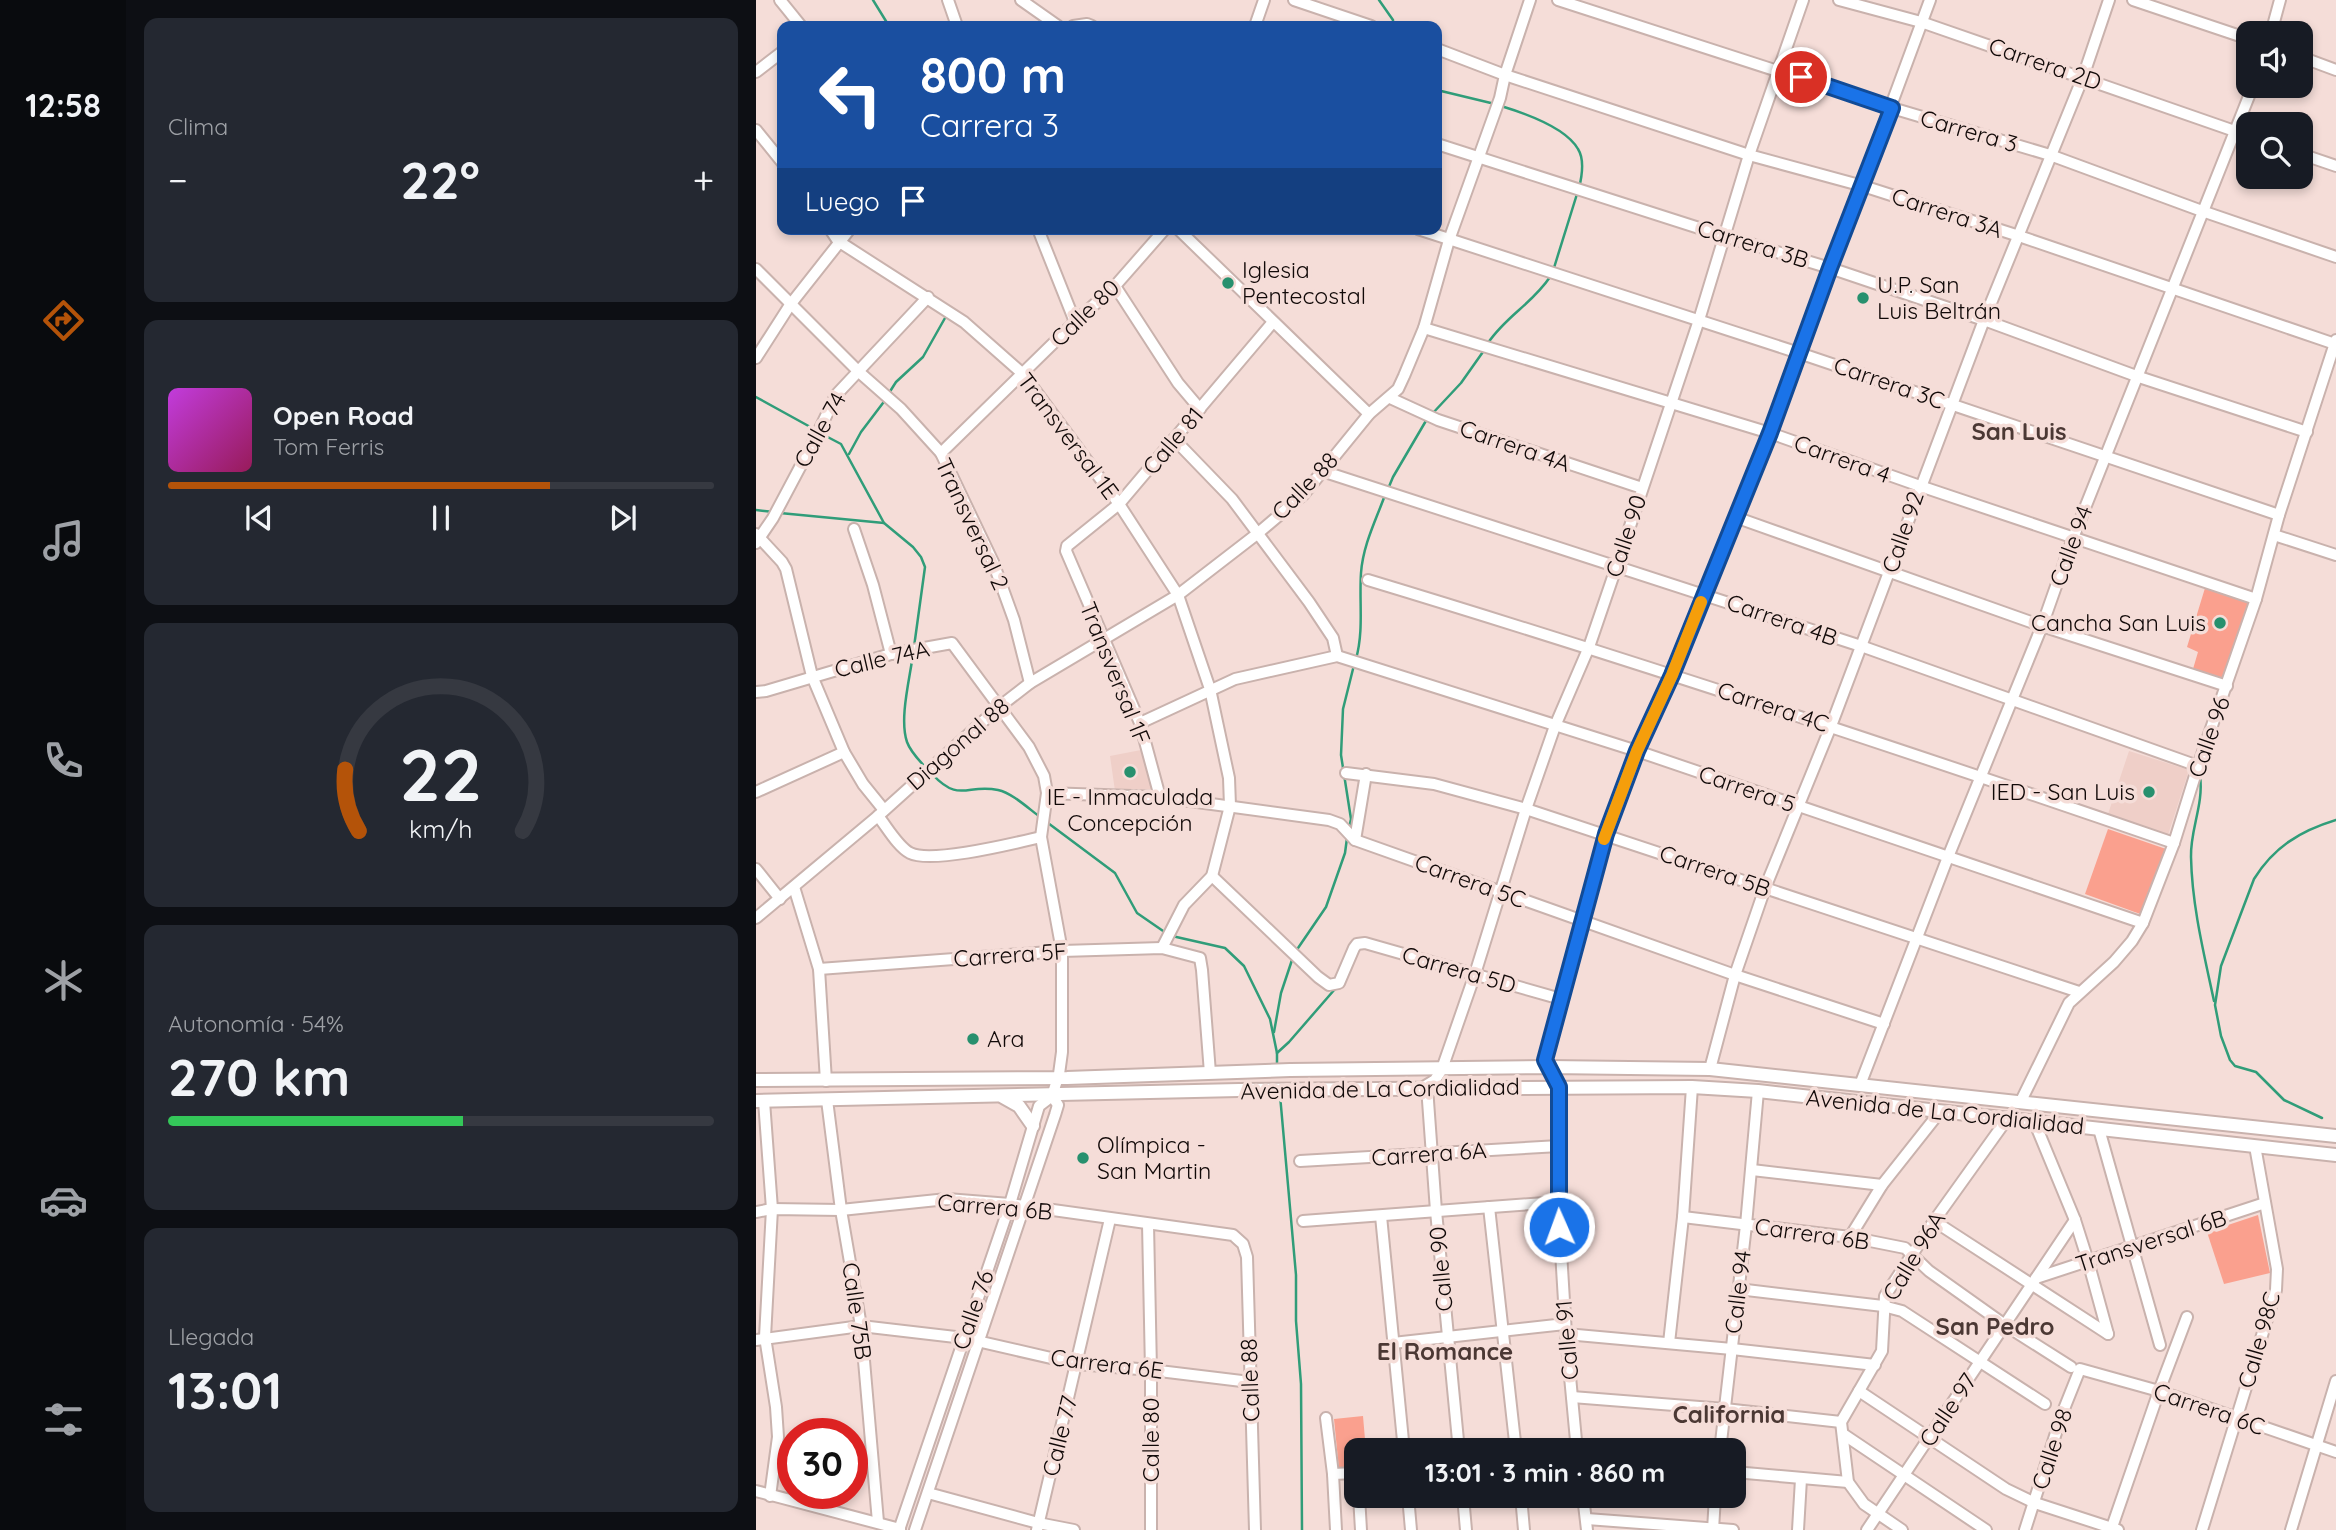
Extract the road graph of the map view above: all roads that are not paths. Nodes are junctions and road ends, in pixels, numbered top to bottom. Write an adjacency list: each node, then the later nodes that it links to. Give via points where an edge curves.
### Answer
1 (780, 0): 14 (street)
2 (948, 0): 15 (street)
3 (1021, 0): 16 (street)
4 (1264, 0): 17 (street)
5 (1294, 0): 18 (street)
6 (1530, 0): 28 (street, Calle 88)
7 (1558, 0): 25 (street, Carrera 3)
8 (1803, 0): 25 (street, Calle 90)
9 (1839, 0): 20 (street, Carrera 2D)
10 (1930, 0): 20 (street)
11 (2109, 0): 29 (street, Calle 92)
12 (2133, 0): 21 (street)
13 (2280, 0): 19 (street)
14 (797, 21)
15 (955, 21)
16 (1051, 21)
17 (1257, 21)
18 (1356, 21)
19 (2274, 21)
20 (1921, 22): 29 (street, Carrera 2D); 31 (street)
21 (2236, 34)
22 (1442, 52): 28 (street, Carrera 3A)
23 (777, 56): 27 (street)
24 (2313, 61): 26 (street)
25 (1778, 70): 31 (street, Carrera 3); 35 (street, Calle 90)
26 (2336, 70)
27 (756, 72)
28 (1505, 75): 35 (street, Carrera 3A); 38 (street, Calle 88)
29 (2083, 76): 33 (street, Carrera 2D); 36 (street, Calle 92)
30 (2248, 98): 33 (street, Calle 94)
31 (1892, 108): 36 (street, Carrera 3); 41 (street)
32 (756, 130): 37 (street)
33 (2235, 131): 42 (street, Calle 94)
34 (1442, 146): 38 (street, Carrera 3B)
35 (1749, 155): 41 (street, Carrera 3A); 49 (street, Calle 90)
36 (2050, 155): 42 (street, Carrera 3); 50 (street, Calle 92)
37 (777, 156)
38 (1479, 158): 49 (street, Carrera 3B); 51 (street, Calle 88)
39 (2313, 158): 40 (street)
40 (2336, 166)
41 (1863, 186): 50 (street, Carrera 3A); 54 (street)
42 (2202, 211): 53 (street, Carrera 3); 57 (street, Calle 94)
43 (834, 235): 52 (street, Transversal 1E)
44 (844, 235): 52 (street)
45 (1040, 235): 62 (street)
46 (1160, 235): 56 (street, Calle 80)
47 (1184, 235): 63 (street)
48 (1435, 235): 51 (street, Carrera 3C)
49 (1724, 236): 54 (street, Carrera 3B); 60 (street, Calle 90)
50 (2020, 236): 57 (street, Carrera 3A); 61 (street, Calle 92)
51 (1449, 240): 60 (street, Carrera 3C); 64 (street, Calle 88)
52 (838, 241): 58 (street, Transversal 1E); 59 (street)
53 (2336, 257)
54 (1830, 268): 61 (street, Carrera 3B); 66 (street)
55 (756, 269): 59 (street, Transversal 2)
56 (1115, 286): 62 (street, Calle 80); 74 (street)
57 (2173, 288): 65 (street, Carrera 3A); 70 (street, Calle 94)
58 (928, 298): 68 (street, Calle 74); 69 (street, Transversal 1E, via 964,322)
59 (790, 305): 67 (street); 68 (street, Transversal 2)
60 (1699, 320): 66 (street, Carrera 3C); 72 (street, Calle 90)
61 (1984, 320): 70 (street, Carrera 3B); 73 (street, Calle 92)
62 (1075, 322): 69 (street, Calle 80)
63 (1273, 322): 74 (street, Calle 81); 75 (street)
64 (1424, 328): 71 (street, Calle 88); 72 (street, Carrera 4)
65 (2335, 342): 76 (street, Calle 96)
66 (1799, 353): 73 (street, Carrera 3C); 77 (street)
67 (756, 358)
68 (859, 372): 79 (street, Transversal 2); 90 (street, Calle 74, via 836,395 773,518)
69 (1023, 374): 79 (street, Calle 80); 84 (street, Transversal 1E)
70 (2139, 377): 76 (street, Carrera 3B); 80 (street, Calle 94)
71 (1390, 398): 75 (street, Calle 88); 83 (street, Carrera 4A, via 1438,420)
72 (1671, 404): 77 (street, Carrera 4); 83 (street, Calle 90)
73 (1951, 404): 80 (street, Carrera 3C); 82 (street, Calle 92)
74 (1200, 409): 78 (street, Calle 81)
75 (1369, 414): 81 (street, Calle 88)
76 (2306, 432): 85 (street, Calle 96)
77 (1770, 433): 82 (street, Carrera 4); 86 (street)
78 (1174, 439): 84 (street, Calle 81); 88 (street, via 1232,499)
79 (941, 453): 109 (street, Transversal 2, via 993,562)
80 (2106, 456): 85 (street, Carrera 3C); 91 (street, Calle 94)
81 (1322, 471): 88 (street, Calle 88, via 1303,495); 94 (street, Carrera 4B)
82 (1920, 486): 91 (street, Carrera 4); 95 (street, Calle 92)
83 (1642, 488): 94 (street, Calle 90)
84 (1119, 504): 92 (street, Calle 81); 98 (street, Transversal 1E)
85 (2279, 515): 89 (street, Calle 96)
86 (1735, 517): 95 (street); 97 (street)
87 (854, 529): 105 (street)
88 (1257, 534): 98 (street, Calle 88); 106 (street, via 1333,638)
89 (2274, 535): 93 (street); 99 (street, Calle 96)
90 (757, 538): 108 (street, via 786,569)
91 (2073, 538): 99 (street, Carrera 4); 100 (street, Calle 94)
92 (1066, 551): 101 (street, Transversal 1F)
93 (2336, 555)
94 (1616, 568): 97 (street, Carrera 4B); 104 (street, Calle 90)
95 (1890, 572): 100 (street); 103 (street, Calle 92)
96 (1368, 580): 104 (street, Carrera 4C)
97 (1704, 594): 103 (street, Carrera 4B); 107 (street)
98 (1178, 595): 101 (street, Diagonal 88); 111 (street)
99 (2256, 599): 110 (street, Calle 96)
100 (2042, 626): 110 (street); 113 (street, Calle 94)
101 (1104, 640): 109 (street, Diagonal 88); 115 (street, Transversal 1F)
102 (952, 643): 105 (street, Calle 74A); 114 (street, Calle 76)
103 (1861, 646): 113 (street, Carrera 4B); 117 (street, Calle 92)
104 (1589, 647): 107 (street, Carrera 4C); 116 (street, Calle 90)
105 (891, 654): 108 (street, Calle 74A)
106 (1337, 656): 111 (street); 116 (street, Carrera 5)
107 (1672, 675): 117 (street, Carrera 4C); 118 (street)
108 (812, 676): 112 (street, Calle 74A); 119 (street)
109 (1030, 682): 114 (street, Diagonal 88)
110 (2227, 686): 120 (street, Calle 96)
111 (1210, 689): 115 (street); 127 (street, via 1229,778)
112 (756, 692)
113 (2012, 700): 120 (street, Carrera 4B); 123 (street, Calle 94)
114 (999, 707): 125 (street, Calle 76, via 1029,747); 130 (street, Diagonal 88)
115 (1140, 723): 126 (street, Transversal 1F)
116 (1555, 726): 118 (street, Carrera 5); 129 (street, Calle 90)
117 (1831, 726): 123 (street, Carrera 4C); 128 (street, Calle 92)
118 (1637, 751): 128 (street, Carrera 5); 132 (street)
119 (844, 752): 124 (street); 130 (street)
120 (2198, 766): 134 (street, Calle 96)
121 (1346, 773): 122 (street, Carrera 5B)
122 (1366, 774): 129 (street, Carrera 5B, via 1434,784); 133 (street)
123 (1982, 776): 134 (street, Carrera 4C); 135 (street, Calle 94)
124 (756, 792)
125 (1047, 793): 126 (street, Carrera 5C); 131 (street, Calle 76)
126 (1160, 797): 127 (street, Carrera 5C)
127 (1230, 806): 133 (street, Carrera 5C, via 1318,818 1340,824); 137 (street)
128 (1797, 807): 135 (street, Carrera 5); 139 (street, Calle 92)
129 (1526, 809): 132 (street, Carrera 5B); 140 (street, Calle 90)
130 (881, 813): 131 (street, via 908,853 921,857 977,851); 138 (street, Diagonal 88)
131 (1042, 832): 147 (street, Calle 76)
132 (1606, 834): 139 (street, Carrera 5B); 143 (street)
133 (1355, 840): 140 (street, Carrera 5C)
134 (2175, 843): 144 (street, Calle 96)
135 (1948, 857): 144 (street, Carrera 5); 145 (street, Calle 94)
136 (756, 869): 141 (street)
137 (1212, 876): 146 (street, via 1184,905); 149 (street, Carrera 5D, via 1324,982 1339,983 1357,944 1372,944)
138 (794, 887): 141 (street, Diagonal 88); 148 (street)
139 (1765, 888): 145 (street, Carrera 5B); 150 (street, Calle 92)
140 (1501, 892): 143 (street, Carrera 5C); 149 (street, Calle 90)
141 (780, 900): 142 (street, Diagonal 88)
142 (756, 918)
143 (1581, 920): 150 (street, Carrera 5C); 152 (street)
144 (2143, 923): 151 (street, Calle 96, via 2114,962)
145 (1917, 937): 151 (street, Carrera 5B); 153 (street, Calle 94)
146 (1162, 948): 147 (street, Carrera 5F); 157 (street, Carrera 5F, via 1200,958)
147 (1062, 951): 148 (street, Carrera 5F); 158 (street, Calle 76)
148 (819, 969): 160 (street)
149 (1475, 974): 152 (street, Carrera 5D); 155 (street, Calle 90)
150 (1735, 975): 153 (street, Carrera 5C); 156 (street, Calle 92)
151 (2079, 992): 169 (street, Calle 96, via 2064,1011)
152 (1561, 999): 154 (street, via 1546,1054)
153 (1884, 1024): 161 (street, Calle 94)
154 (1549, 1068): 155 (main road, Avenida de La Cordialidad); 156 (main road, Avenida de La Cordialidad); 162 (street, Calle 91)
155 (1443, 1069): 157 (main road, Avenida de La Cordialidad); 164 (street)
156 (1710, 1069): 161 (main road, Avenida de La Cordialidad)
157 (1210, 1073): 158 (main road, Avenida de La Cordialidad)
158 (1058, 1078): 160 (main road, Avenida de La Cordialidad); 166 (street, Calle 76)
159 (756, 1080): 160 (main road, Avenida de La Cordialidad)
160 (826, 1081)
161 (1860, 1085): 169 (main road, Avenida de La Cordialidad)
162 (1559, 1087): 163 (main road, Avenida de La Cordialidad); 164 (main road, Avenida de La Cordialidad); 177 (street, Calle 91)
163 (1692, 1087): 165 (main road, Avenida de La Cordialidad); 194 (street)
164 (1424, 1088): 166 (main road, Avenida de La Cordialidad); 179 (street, Calle 90)
165 (1758, 1091): 171 (main road, Avenida de La Cordialidad); 182 (street, Calle 94)
166 (1052, 1096): 167 (main road, Avenida de La Cordialidad); 174 (street, Calle 76, via 1039,1106); 187 (street, Calle 76, via 1058,1105)
167 (1003, 1097): 168 (main road, Avenida de La Cordialidad); 174 (main road, via 1018,1105)
168 (827, 1100): 170 (main road, Avenida de La Cordialidad); 190 (street, Calle 75B)
169 (2021, 1101): 176 (main road, Avenida de La Cordialidad)
170 (759, 1103): 189 (street)
171 (1939, 1113): 172 (main road, Avenida de La Cordialidad); 183 (street)
172 (2007, 1119): 173 (main road, Avenida de La Cordialidad); 198 (street, Calle 96A)
173 (2034, 1121): 175 (main road, Avenida de La Cordialidad); 196 (street)
174 (1032, 1126): 186 (street, Calle 76)
175 (2099, 1129): 178 (main road, Avenida de La Cordialidad); 203 (street)
176 (2336, 1136)
177 (1559, 1146): 179 (street, Carrera 6A); 184 (street, Calle 91)
178 (2255, 1146): 180 (main road, Avenida de La Cordialidad); 185 (street, Calle 98C)
179 (1431, 1153): 181 (street, Carrera 6A); 191 (street, Calle 90)
180 (2336, 1155)
181 (1300, 1161)
182 (1752, 1170): 183 (street); 200 (street, Calle 94)
183 (1882, 1185): 202 (street)
184 (1558, 1202): 188 (street); 212 (street, Calle 91)
185 (2265, 1203): 203 (street, Transversal 6B); 235 (street, Calle 98C, via 2277,1269 2276,1290)
186 (1010, 1204): 187 (street, Carrera 6B); 190 (street, Carrera 6B, via 947,1199); 216 (street, Calle 76)
187 (1026, 1207): 195 (street, Carrera 6B); 217 (street, Calle 76)
188 (1489, 1208): 191 (street); 213 (street)
189 (772, 1209): 190 (street, Carrera 6B); 192 (street, Carrera 6B); 215 (street)
190 (841, 1210): 211 (street, Calle 75B)
191 (1436, 1211): 193 (street); 214 (street, Calle 90)
192 (756, 1212)
193 (1381, 1216): 197 (street); 218 (street)
194 (1683, 1217): 200 (street, Carrera 6B); 219 (street)
195 (1110, 1219): 199 (street, Carrera 6B); 223 (street, Calle 77)
196 (2075, 1220): 205 (street); 206 (street, Calle 97)
197 (1303, 1221)
198 (1934, 1221): 204 (street, Calle 96A); 206 (street)
199 (1148, 1224): 201 (street, Carrera 6B); 226 (street, Calle 80)
200 (1746, 1225): 202 (street, Carrera 6B); 207 (street, Calle 94)
201 (1233, 1234): 228 (street, Calle 88, via 1247,1257)
202 (1850, 1237): 204 (street, Carrera 6B, via 1901,1247)
203 (2132, 1248): 205 (street, Transversal 6B); 220 (street)
204 (1911, 1254): 208 (street, Calle 96A); 210 (street, Carrera 6B)
205 (2088, 1261): 206 (street, Transversal 6B); 206 (street, via 2108,1334)
206 (2034, 1281): 210 (street, Calle 97)
207 (1738, 1289): 208 (street); 221 (street, Calle 94)
208 (1883, 1306): 222 (street, via 1902,1311); 224 (street, Calle 96A, via 1882,1351)
209 (2188, 1317): 230 (street)
210 (2005, 1325): 222 (street, Calle 97); 225 (street, Carrera 6B)
211 (861, 1326): 215 (street, Carrera 6E); 216 (street, Carrera 6E); 261 (street, Calle 75B)
212 (1565, 1329): 213 (street); 219 (street); 231 (street, Calle 91)
213 (1502, 1330): 214 (street); 240 (street)
214 (1448, 1337): 218 (street); 239 (street, Calle 90)
215 (760, 1338): 253 (street, via 778,1437)
216 (964, 1338): 217 (street, Carrera 6E); 266 (street, Calle 76)
217 (979, 1341): 223 (street, Carrera 6E); 252 (street, Calle 76)
218 (1393, 1343): 238 (street)
219 (1669, 1343): 221 (street)
220 (2160, 1345)
221 (1732, 1349): 224 (street); 233 (street, Calle 94)
222 (1980, 1362): 232 (street); 237 (street, Calle 97)
223 (1077, 1364): 226 (street, Carrera 6E); 263 (street, Calle 77)
224 (1875, 1366): 229 (street, Calle 96A)
225 (2075, 1368): 230 (street, Carrera 6C); 254 (street, Calle 98)
226 (1152, 1370): 228 (street, Carrera 6E); 269 (street, Calle 80)
227 (2336, 1381): 243 (street)
228 (1250, 1382): 270 (street, Calle 88)
229 (1859, 1391): 236 (street, Calle 96A); 237 (street)
230 (2159, 1391): 235 (street, Carrera 6C); 265 (street)
231 (1572, 1397): 233 (street); 241 (street, Calle 91)
232 (2045, 1404)
233 (1725, 1409): 236 (street); 242 (street, Calle 94)
234 (1326, 1418): 247 (street)
235 (2236, 1418): 243 (street, Carrera 6C); 282 (street, Calle 98C)
236 (1842, 1428): 248 (street); 250 (street)
237 (1929, 1437): 248 (street, Calle 97); 254 (street)
238 (1403, 1438)
239 (1458, 1438)
240 (1514, 1438)
241 (1576, 1438)
242 (1722, 1438)
243 (2317, 1446): 244 (street, Carrera 6C); 283 (street)
244 (2336, 1451)
245 (1344, 1473): 247 (street)
246 (1746, 1473): 249 (street)
247 (1334, 1474): 271 (street)
248 (1903, 1476): 260 (street, Calle 97); 280 (street)
249 (1801, 1479): 250 (street); 277 (street)
250 (1848, 1482): 260 (street)
251 (756, 1491): 253 (street)
252 (928, 1493): 263 (street); 267 (street, Calle 76)
253 (770, 1496): 261 (street)
254 (2035, 1503): 265 (street); 281 (street, Calle 98)
255 (1360, 1508): 272 (street)
256 (1409, 1508): 273 (street)
257 (1464, 1508): 274 (street)
258 (1522, 1508): 275 (street)
259 (1714, 1508): 264 (street)
260 (1878, 1514): 278 (street, Calle 97); 279 (street)
261 (878, 1522): 266 (street)
262 (1587, 1525): 264 (street)
263 (1037, 1527): 268 (street)
264 (1712, 1529): 276 (street)
265 (2114, 1529)
266 (900, 1530)
267 (915, 1530)
268 (1074, 1530)
269 (1151, 1530)
270 (1255, 1530)
271 (1336, 1530)
272 (1361, 1530)
273 (1411, 1530)
274 (1466, 1530)
275 (1524, 1530)
276 (1733, 1530)
277 (1798, 1530)
278 (1867, 1530)
279 (1902, 1530)
280 (1986, 1530)
281 (2025, 1530)
282 (2202, 1530)
283 (2291, 1530)

